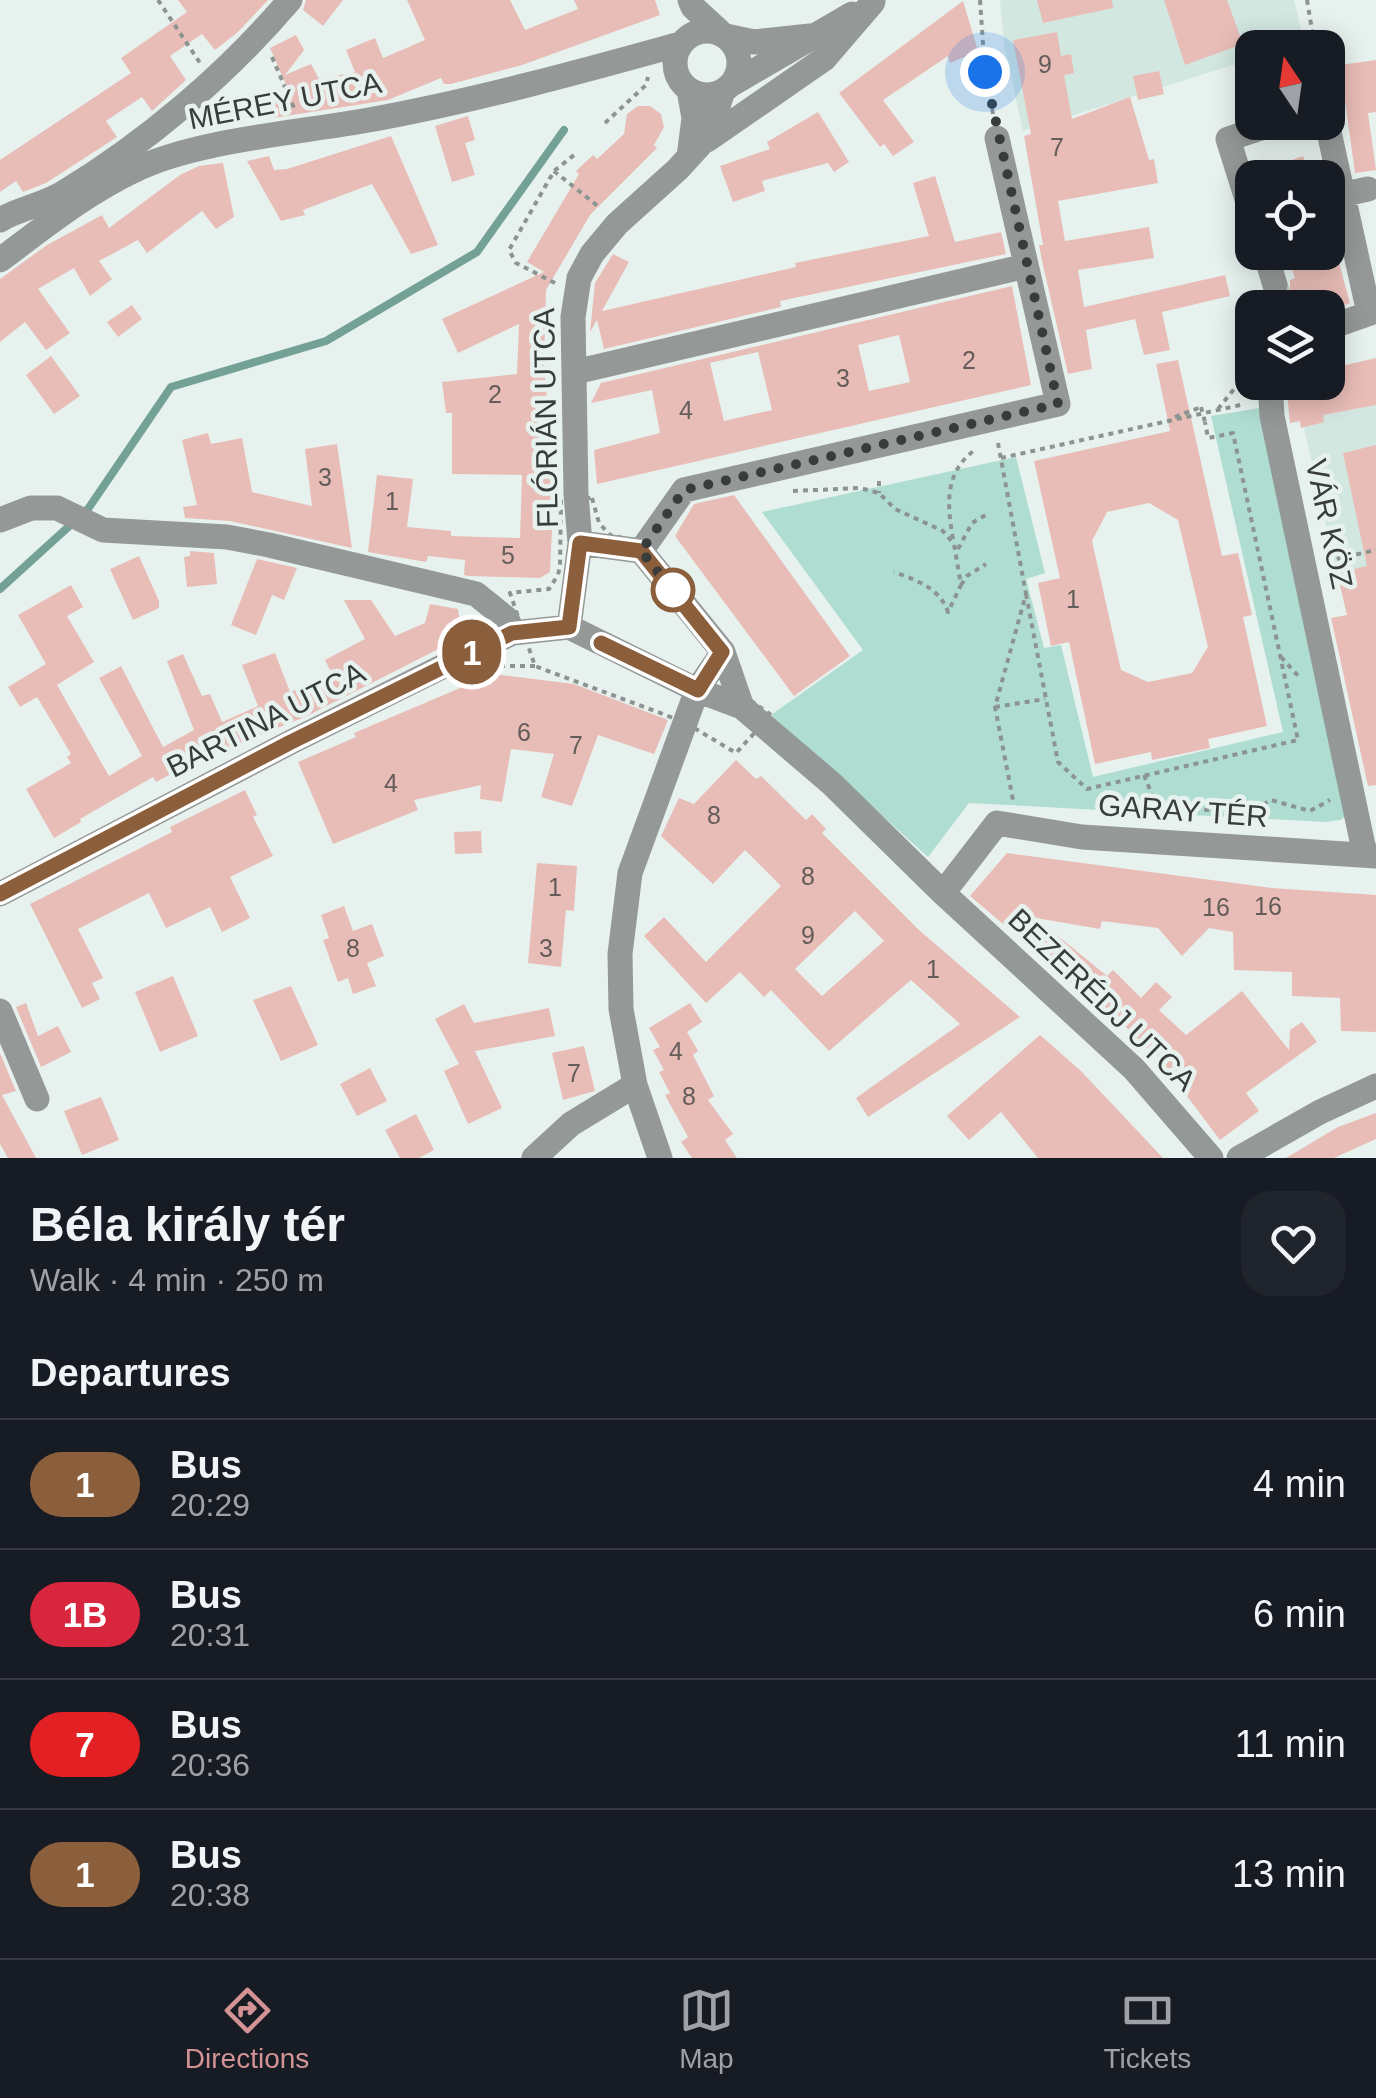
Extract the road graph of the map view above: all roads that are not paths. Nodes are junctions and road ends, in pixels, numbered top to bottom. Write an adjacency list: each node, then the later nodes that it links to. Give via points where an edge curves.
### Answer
1 (290, 0): 17 (street, via 212,81 137,143 62,194)
2 (875, 1): 5 (street); 12 (street, via 824,59)
3 (692, 4): 4 (street); 6 (street)
4 (723, 34): 5 (street, via 754,42); 6 (street, via 697,32); 9 (street, via 740,64)
5 (820, 35): 9 (street)
6 (684, 41): 7 (street, MÉREY UTCA); 8 (street, via 675,62)
7 (607, 65): 8 (street, MÉREY UTCA); 18 (street, MÉREY UTCA, via 185,153 134,170)
8 (685, 85): 9 (street, via 706,95); 12 (street)
9 (728, 88): 12 (street, FLÓRIÁN UTCA, via 708,136)
10 (1235, 137): 13 (street, via 1228,139)
11 (997, 138): 19 (street)
12 (694, 151): 24 (street, FLÓRIÁN UTCA, via 592,254 577,290)
13 (1235, 161)
14 (1368, 189): 15 (street)
15 (1345, 195)
16 (1345, 211): 22 (street)
17 (0, 220)
18 (2, 256)
19 (1026, 266): 24 (street); 28 (street, via 1058,404 684,490)
20 (1270, 270): 21 (street)
21 (1275, 285)
22 (1372, 312): 23 (street)
23 (1345, 322)
24 (574, 372): 27 (street, FLÓRIÁN UTCA)
25 (1277, 400): 34 (street, VÁR KÖZ)
26 (0, 520): 30 (street, via 31,508 57,508 103,530 226,537 476,594 507,619)
27 (580, 543): 28 (street); 29 (street, FLÓRIÁN UTCA)
28 (641, 551): 31 (street)
29 (569, 627): 30 (street, BARTINA UTCA); 32 (street)
30 (512, 633): 36 (street, BARTINA UTCA)
31 (722, 652): 32 (street); 33 (street)
32 (698, 690): 33 (street); 38 (street, via 630,873 621,1010)
33 (742, 707): 35 (street, BEZERÉDJ UTCA)
34 (1372, 854): 35 (street, GARAY TÉR, via 1082,837 997,823)
35 (943, 893): 43 (street, BEZERÉDJ UTCA, via 1134,1069)
36 (0, 894)
37 (0, 1012): 40 (street)
38 (635, 1086): 41 (street, via 571,1124); 42 (street)
39 (1376, 1086): 44 (street)
40 (37, 1099)
41 (534, 1158)
42 (660, 1158)
43 (1212, 1158)
44 (1238, 1158)

